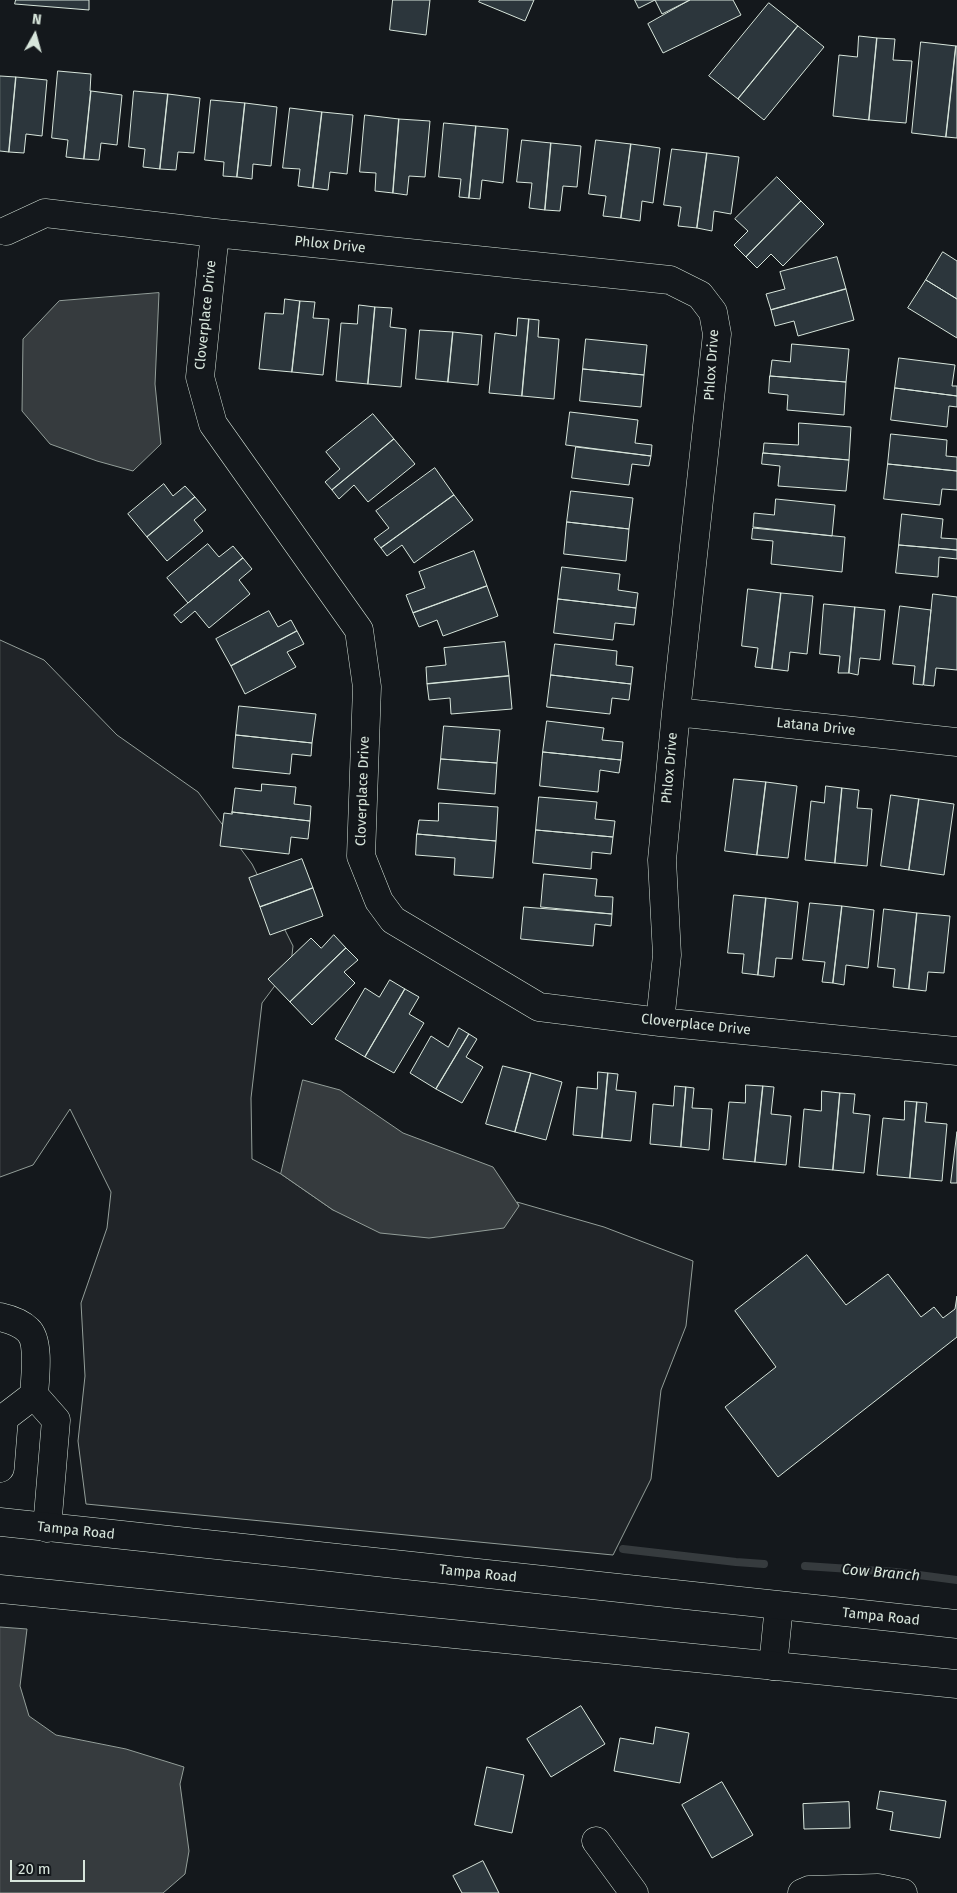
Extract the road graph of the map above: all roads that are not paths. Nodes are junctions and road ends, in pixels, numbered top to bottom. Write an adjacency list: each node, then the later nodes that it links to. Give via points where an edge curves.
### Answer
1 (6, 231): 2 (street, Phlox Drive, via 45,213)
2 (215, 233): 3 (street, Phlox Drive, via 670,280 700,295 713,312 717,334); 5 (street, Cloverplace Drive, via 200,377 213,424 359,630 367,688 361,856 379,902 393,920 539,1007)
3 (676, 712): 4 (street, Latana Drive); 5 (street, Phlox Drive, via 662,860 667,955)
4 (957, 742)
5 (660, 1022): 6 (street, Cloverplace Drive)
6 (957, 1051)
7 (6, 1319): 8 (street, via 29,1330 36,1346)
8 (34, 1395): 9 (street, via 4,1418); 11 (street, via 56,1420)
9 (0, 1468)
10 (0, 1522): 11 (street, Tampa Road)
11 (47, 1528): 13 (street, Tampa Road)
12 (0, 1589): 15 (street)
13 (780, 1606): 14 (street, Tampa Road); 15 (street)
14 (957, 1624)
15 (773, 1666): 16 (street)
16 (957, 1684)
17 (596, 1841): 18 (street)
18 (634, 1893)
19 (802, 1893): 20 (street, via 809,1890 878,1888)
20 (903, 1893)

